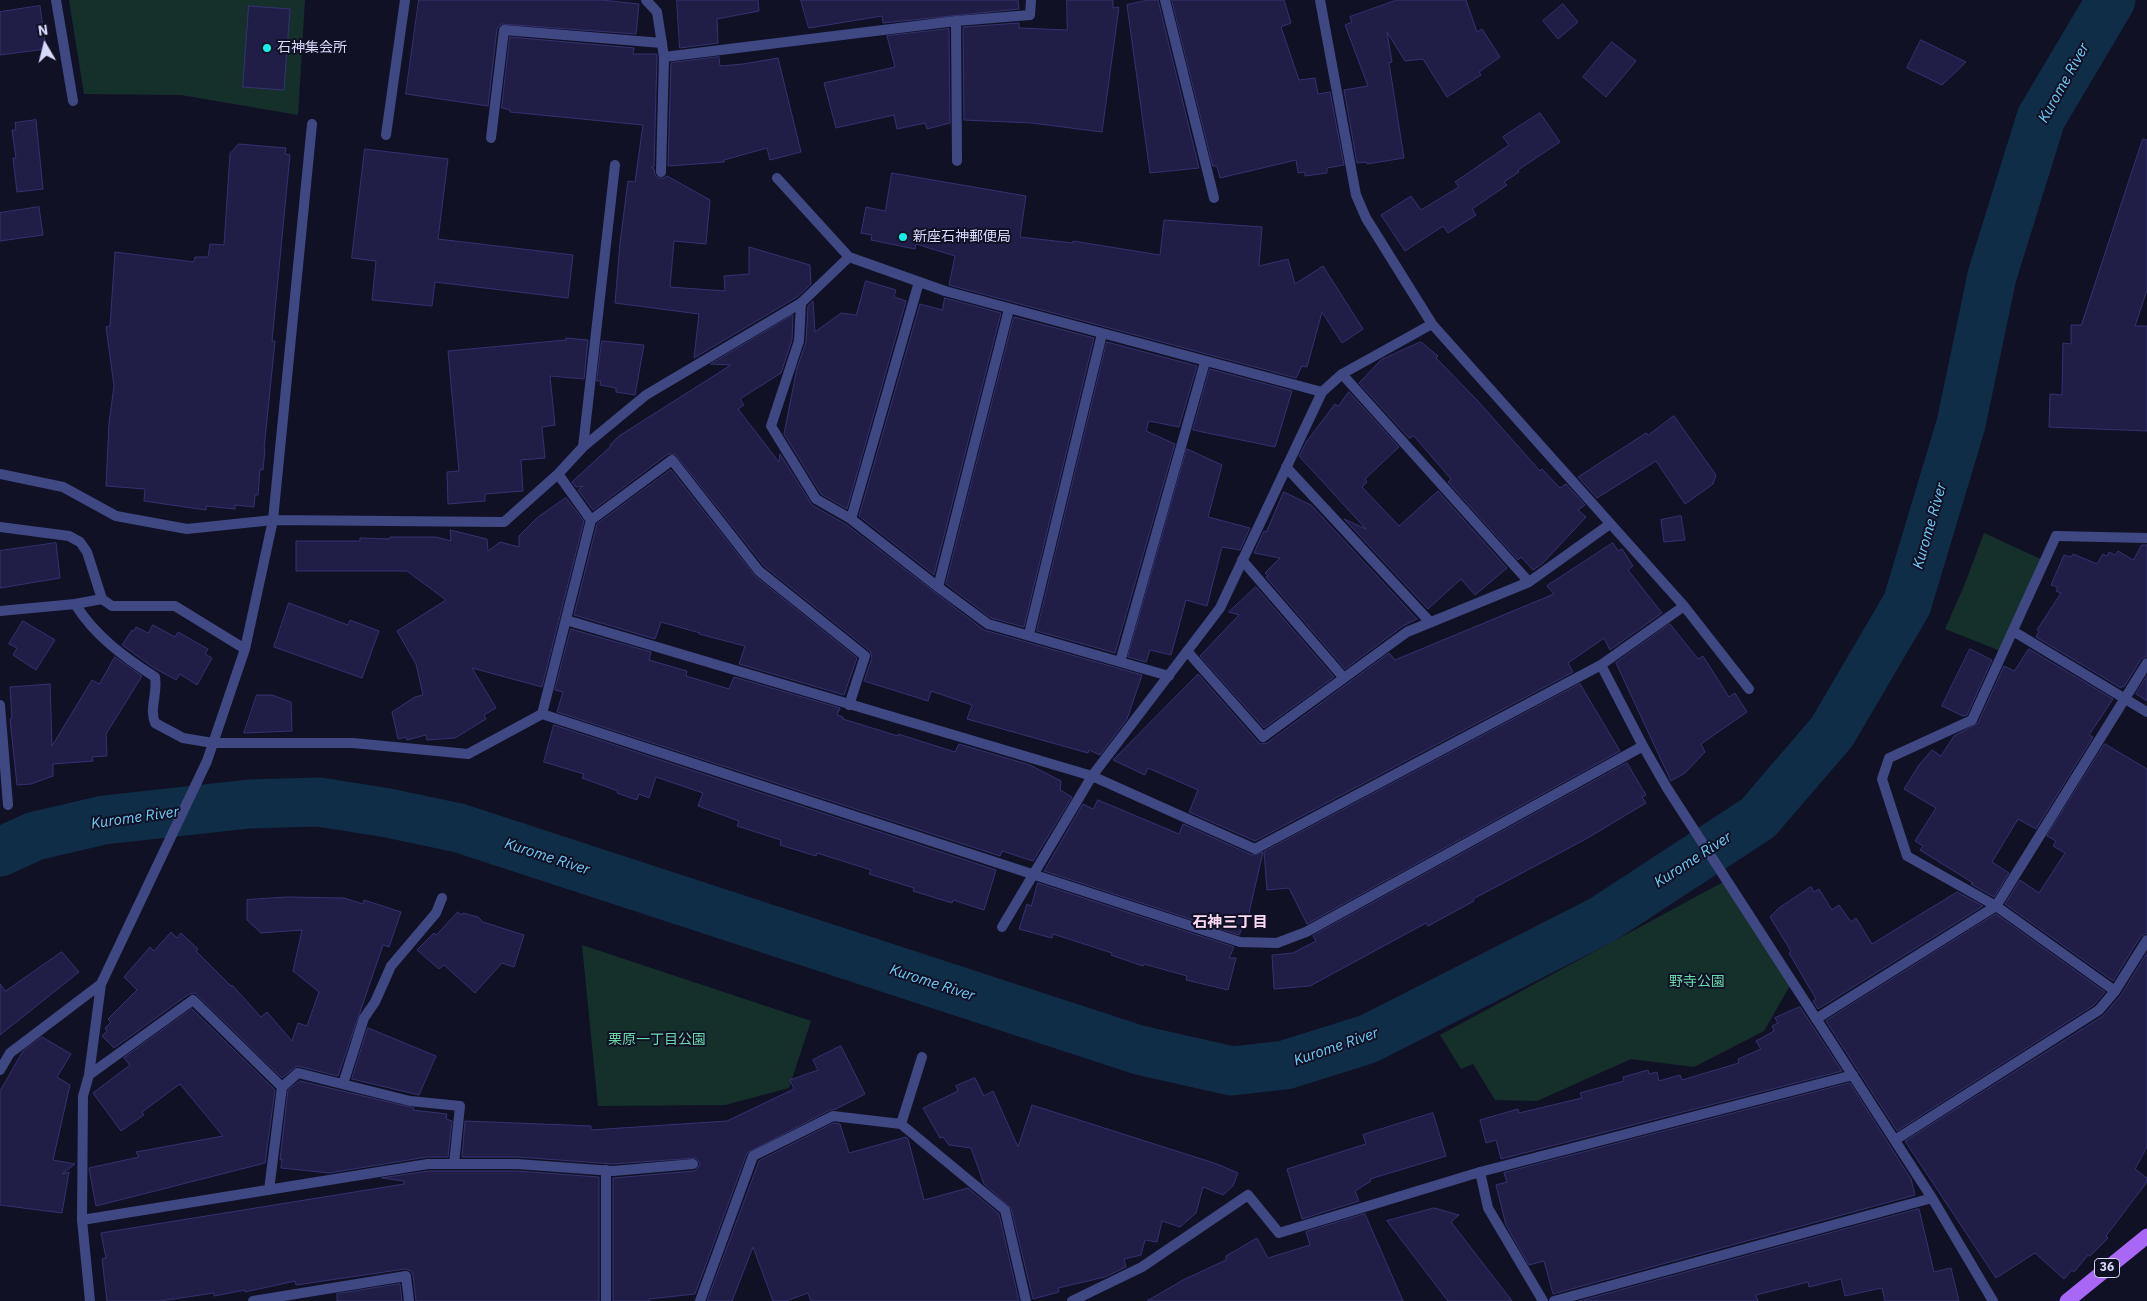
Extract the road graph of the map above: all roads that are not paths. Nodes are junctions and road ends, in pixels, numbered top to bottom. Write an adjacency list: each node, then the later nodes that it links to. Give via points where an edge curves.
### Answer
1 (56, 0): 10 (street)
2 (405, 0): 12 (street)
3 (646, 0): 8 (street, via 657,12)
4 (1031, 0): 7 (street, via 1030,15)
5 (1165, 0): 18 (street)
6 (1320, 0): 23 (street, via 1356,195 1366,218)
7 (956, 21): 9 (street); 14 (street)
8 (662, 44): 9 (street); 13 (street, via 504,30)
9 (664, 57): 16 (street)
10 (73, 101)
11 (312, 124): 33 (street)
12 (386, 135)
13 (491, 138)
14 (957, 161)
15 (615, 165): 28 (street)
16 (661, 172)
17 (777, 178): 19 (street)
18 (1214, 198)
19 (849, 257): 20 (street); 21 (street)
20 (919, 282): 22 (street); 32 (street)
21 (801, 303): 28 (street, via 646,395); 32 (street, via 799,341 771,426 816,499)
22 (1009, 309): 24 (street); 40 (street)
23 (1432, 324): 26 (street); 35 (street)
24 (1102, 334): 25 (street); 48 (street)
25 (1204, 362): 27 (street); 51 (street)
26 (1342, 374): 27 (street); 39 (street)
27 (1322, 392): 29 (street)
28 (584, 447): 31 (street)
29 (1286, 467): 38 (street); 46 (street)
30 (0, 474): 33 (street, via 63,487 116,516 187,529)
31 (558, 474): 33 (street, via 504,522); 34 (street)
32 (851, 519): 40 (street)
33 (273, 520): 49 (street)
34 (591, 520): 45 (street); 59 (street, via 672,460 759,571 865,656)
35 (1610, 524): 39 (street); 43 (street)
36 (0, 527): 41 (street, via 69,536 80,542 87,552)
37 (2147, 538): 47 (street, via 2056,536)
38 (1242, 560): 50 (street, via 1220,608); 55 (street)
39 (1529, 582): 46 (street)
40 (938, 587): 48 (street, via 988,624)
41 (102, 599): 42 (street); 49 (street, via 112,606 175,606)
42 (75, 604): 44 (street); 63 (street, via 86,622 120,655 155,678 157,687 152,714 155,723 183,738)
43 (1684, 606): 53 (street); 56 (street)
44 (0, 611)
45 (566, 620): 59 (street); 61 (street)
46 (1430, 622): 55 (street, via 1407,632)
47 (2013, 631): 57 (street); 69 (street, via 1972,720 1889,758 1882,779 1907,856)
48 (1029, 634): 51 (street)
49 (245, 649): 63 (street)
50 (1187, 651): 54 (street); 55 (street, via 1263,737)
51 (1120, 662): 54 (street)
52 (2147, 663): 57 (street)
53 (1601, 665): 64 (street); 65 (street, via 1255,850)
54 (1169, 676): 65 (street)
55 (1344, 678)
56 (1749, 689)
57 (2125, 698): 60 (street); 69 (street)
58 (0, 705): 62 (street)
59 (849, 705): 65 (street)
60 (2147, 712)
61 (542, 714): 63 (street, via 468,754 353,743); 67 (street)
62 (1, 739): 66 (street)
63 (213, 742): 72 (street, via 207,761)
64 (1643, 746): 67 (street, via 1306,932 1277,943 1240,942); 74 (street)
65 (1092, 776): 67 (street)
66 (8, 805)
67 (1034, 873): 70 (street)
68 (442, 898): 79 (street, via 436,912 390,966 375,1002 364,1018)
69 (1996, 906): 73 (street); 74 (street)
70 (1002, 927)
71 (2147, 940): 73 (street)
72 (101, 984): 76 (street, via 10,1053); 77 (street)
73 (2116, 991): 82 (street, via 2099,1010)
74 (1816, 1019): 78 (street)
75 (922, 1057): 81 (street)
76 (0, 1070)
77 (88, 1075): 80 (street, via 193,1000); 89 (street, via 83,1096)
78 (1853, 1075): 82 (street); 86 (street)
79 (344, 1084): 80 (street, via 298,1073); 83 (street, via 410,1101 460,1106)
80 (282, 1087): 87 (street)
81 (901, 1124): 95 (street, via 833,1116 753,1156); 96 (street, via 1005,1210)
82 (1895, 1140): 88 (street)
83 (454, 1164): 85 (street); 87 (street, via 428,1164)
84 (693, 1164): 85 (street)
85 (606, 1170): 94 (street)
86 (1480, 1172): 97 (street, via 1279,1233 1248,1195 1142,1268); 98 (street, via 1488,1208)
87 (269, 1190): 89 (street)
88 (1932, 1198): 99 (street); 100 (street)
89 (82, 1220): 91 (street)
90 (2147, 1236): 101 (main road, 36)
91 (90, 1301)
92 (253, 1301): 93 (street, via 406,1276)
93 (409, 1301)
94 (606, 1301)
95 (700, 1301)
96 (1026, 1301)
97 (1072, 1301)
98 (1543, 1301)
99 (1554, 1301)
100 (1993, 1301)
101 (2067, 1301)

